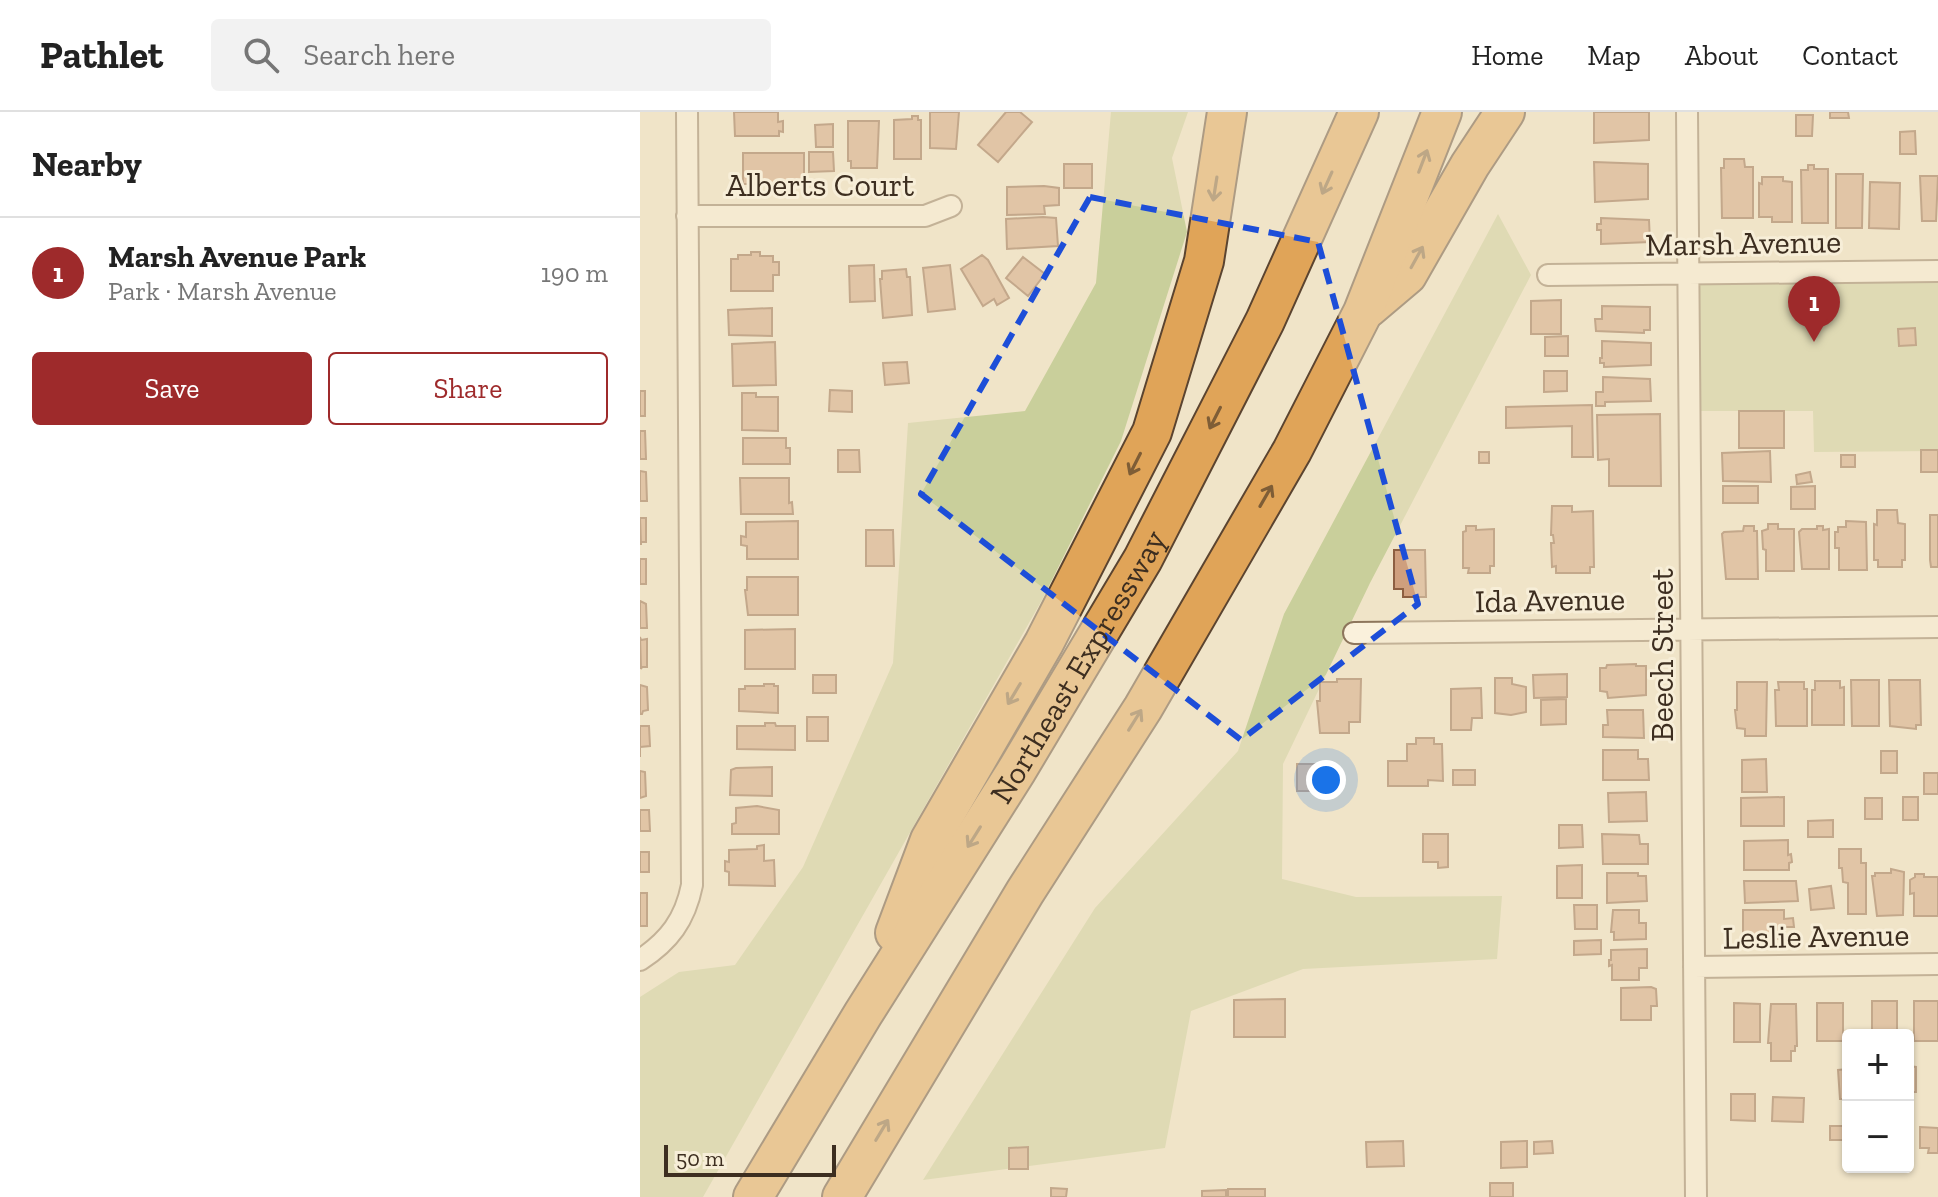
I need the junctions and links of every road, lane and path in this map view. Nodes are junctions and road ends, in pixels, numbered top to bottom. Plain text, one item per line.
1 (687, 112) edge
2 (1227, 112) edge
3 (1359, 112) edge
4 (1442, 112) edge
5 (1505, 112) edge
6 (1687, 112) edge
7 (951, 206) dead end
8 (687, 216) junction
9 (1938, 271) edge
10 (1689, 273) junction
11 (1548, 275) dead end
12 (1363, 312) junction
13 (1938, 627) edge
14 (1691, 629) junction
15 (1354, 633) dead end
16 (640, 960) edge
17 (1938, 964) edge
18 (1694, 967) junction
19 (863, 1014) junction
20 (753, 1197) edge
21 (842, 1197) edge
22 (1696, 1197) edge

1 - 8 street
2 -> 19 highway
3 -> 19 highway, Northeast Expressway
12 -> 4 highway
12 -> 5 highway
6 - 10 street, Beech Street
7 - 8 street, Alberts Court
8 - 16 street
9 - 10 street, Marsh Avenue
10 - 11 street, Marsh Avenue
10 - 14 street, Beech Street
21 -> 12 highway
13 - 14 street, Ida Avenue
14 - 15 street, Ida Avenue
14 - 18 street, Beech Street
17 - 18 street, Leslie Avenue
18 - 22 street, Beech Street
19 - 20 highway, Northeast Expressway

